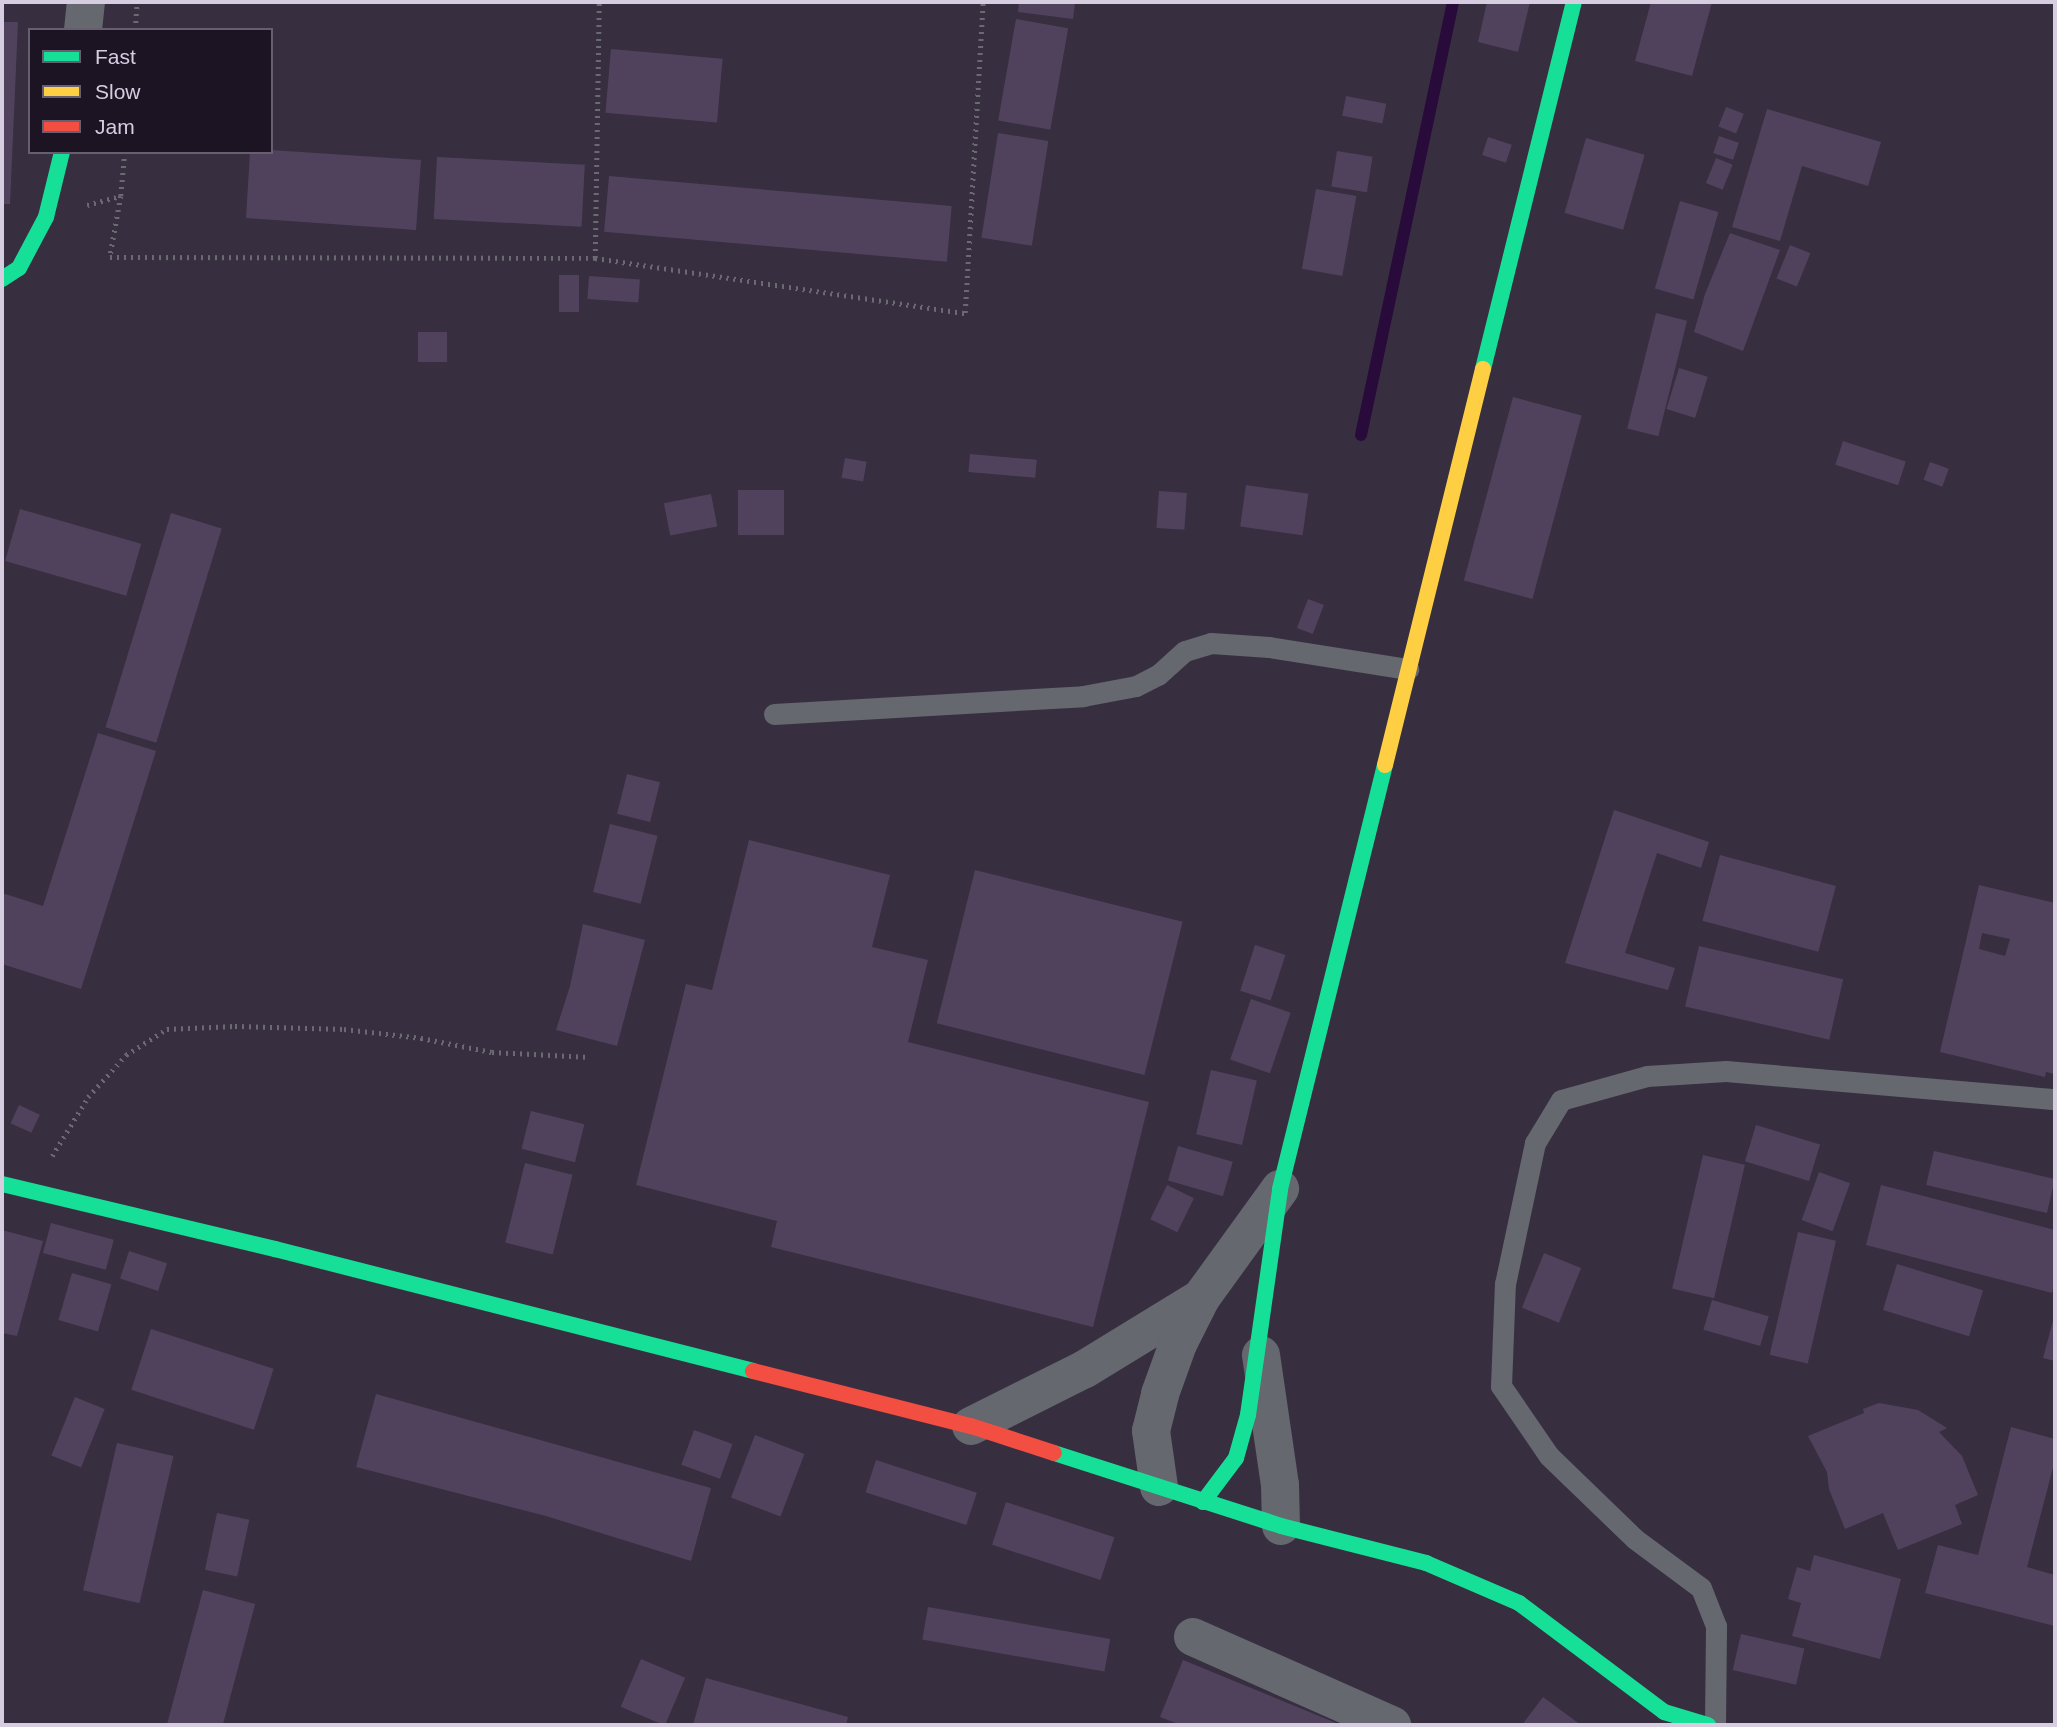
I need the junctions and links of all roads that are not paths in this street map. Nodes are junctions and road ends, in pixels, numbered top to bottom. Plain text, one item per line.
1 (86, 2) edge
2 (1574, 2) edge
3 (83, 28) edge
4 (62, 154) edge
5 (2, 279) edge
6 (1408, 669) junction
7 (774, 714) dead end
8 (2055, 1099) edge
9 (2, 1184) edge
10 (1280, 1189) junction
11 (1201, 1298) junction
12 (1259, 1343) junction
13 (971, 1426) junction
14 (1159, 1487) junction
15 (1203, 1502) junction
16 (1281, 1527) junction
17 (1193, 1637) dead end
18 (1666, 1719) edge
19 (1392, 1725) edge
20 (1709, 1725) edge
21 (1714, 1725) edge

1 - 3 street
2 - 6 street
4 - 5 street
6 - 7 lane
6 - 10 street
8 - 21 lane
9 - 13 street
10 - 11 street
10 - 12 street
11 - 13 street
11 - 14 street
12 - 15 street
12 - 16 street
13 - 14 street
14 - 15 street
15 - 16 street
16 - 18 street
17 - 19 street
18 - 20 street

